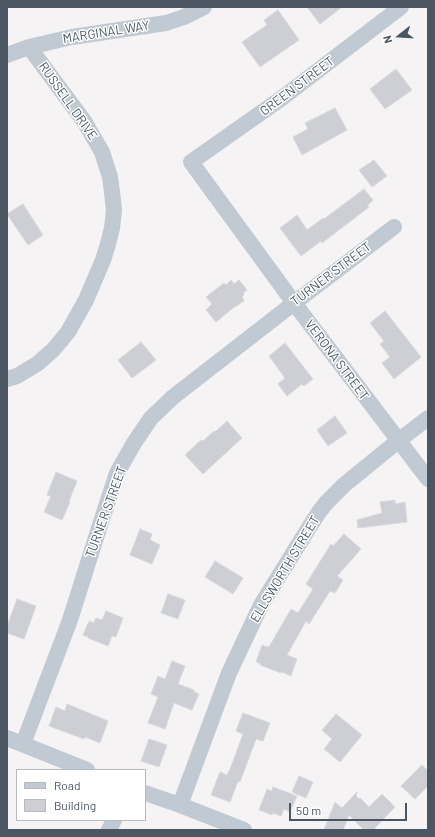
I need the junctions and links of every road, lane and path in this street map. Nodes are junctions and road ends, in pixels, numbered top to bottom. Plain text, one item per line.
1 (204, 7) edge
2 (401, 7) edge
3 (29, 47) junction
4 (7, 54) edge
5 (191, 162) joint
6 (394, 227) dead end
7 (294, 303) junction
8 (7, 379) edge
9 (428, 418) edge
10 (398, 441) junction
11 (428, 480) edge
12 (7, 738) edge
13 (23, 744) junction
14 (85, 769) edge
15 (146, 793) edge
16 (180, 805) junction
17 (114, 821) edge
18 (109, 830) edge
19 (244, 830) edge

1 - 3 street, MARGINAL WAY
2 - 5 street, GREEN STREET
3 - 4 street, MARGINAL WAY
3 - 8 street, RUSSELL DRIVE
5 - 7 street, VERONA STREET
6 - 7 street, TURNER STREET
7 - 10 street, VERONA STREET
7 - 13 street, TURNER STREET
9 - 10 street, ELLSWORTH STREET
10 - 11 street, VERONA STREET
10 - 16 street, ELLSWORTH STREET
12 - 13 street
13 - 14 street
15 - 16 street
16 - 19 street
17 - 18 street

